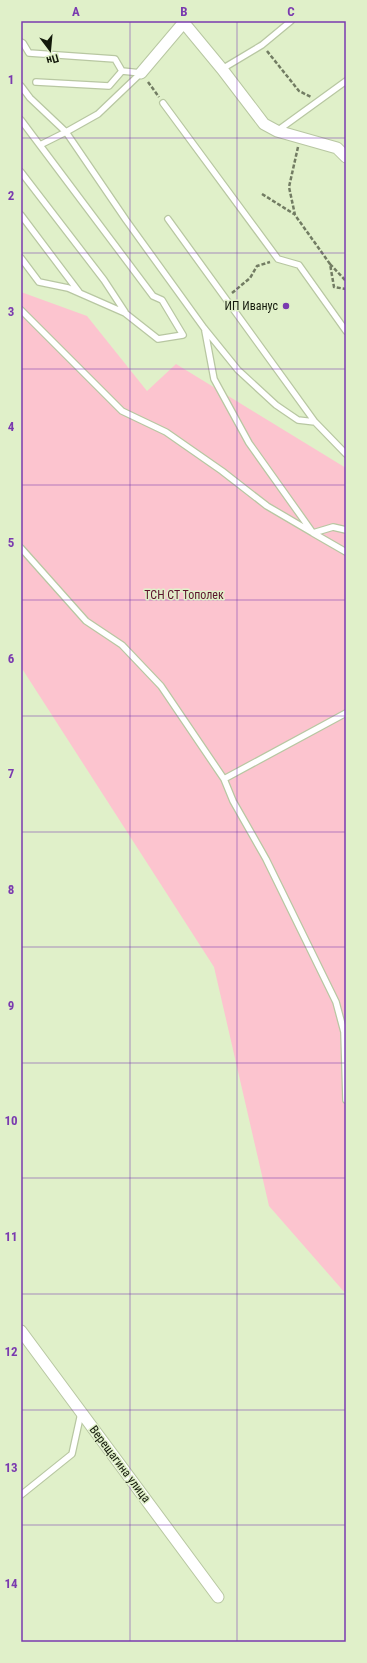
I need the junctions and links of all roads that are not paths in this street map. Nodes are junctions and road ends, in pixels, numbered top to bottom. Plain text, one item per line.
1 (291, 21) edge
2 (185, 22) edge
3 (21, 42) edge
4 (222, 69) junction
5 (122, 72) junction
6 (140, 73) junction
7 (346, 81) edge
8 (36, 82) dead end
9 (21, 86) edge
10 (163, 102) road end
11 (21, 120) edge
12 (277, 131) junction
13 (66, 132) junction
14 (40, 145) junction
15 (346, 156) edge
16 (21, 172) edge
17 (21, 215) edge
18 (168, 219) dead end
19 (21, 258) edge
20 (80, 293) junction
21 (21, 310) edge
22 (125, 313) junction
23 (204, 328) junction
24 (346, 331) edge
25 (315, 422) junction
26 (346, 454) edge
27 (346, 530) edge
28 (314, 533) junction
29 (21, 548) edge
30 (346, 552) edge
31 (346, 713) edge
32 (224, 779) junction
33 (346, 1100) edge
34 (21, 1331) edge
35 (81, 1412) junction
36 (21, 1496) edge
37 (218, 1597) dead end

1 - 4 lane
2 - 4 street
2 - 6 street
3 - 5 lane
4 - 12 street
5 - 6 lane
5 - 8 lane
6 - 13 lane
7 - 12 lane
9 - 13 lane
10 - 24 lane
11 - 14 lane
12 - 15 street
13 - 14 lane
13 - 23 lane
14 - 22 lane
16 - 22 lane
17 - 20 lane
18 - 25 lane
19 - 20 lane
20 - 22 lane
21 - 28 lane
23 - 25 lane
23 - 28 lane
25 - 26 lane
27 - 28 lane
28 - 30 lane
29 - 32 lane
31 - 32 lane
32 - 33 lane
34 - 35 street, Верещагина улица
35 - 36 lane
35 - 37 street, Верещагина улица

